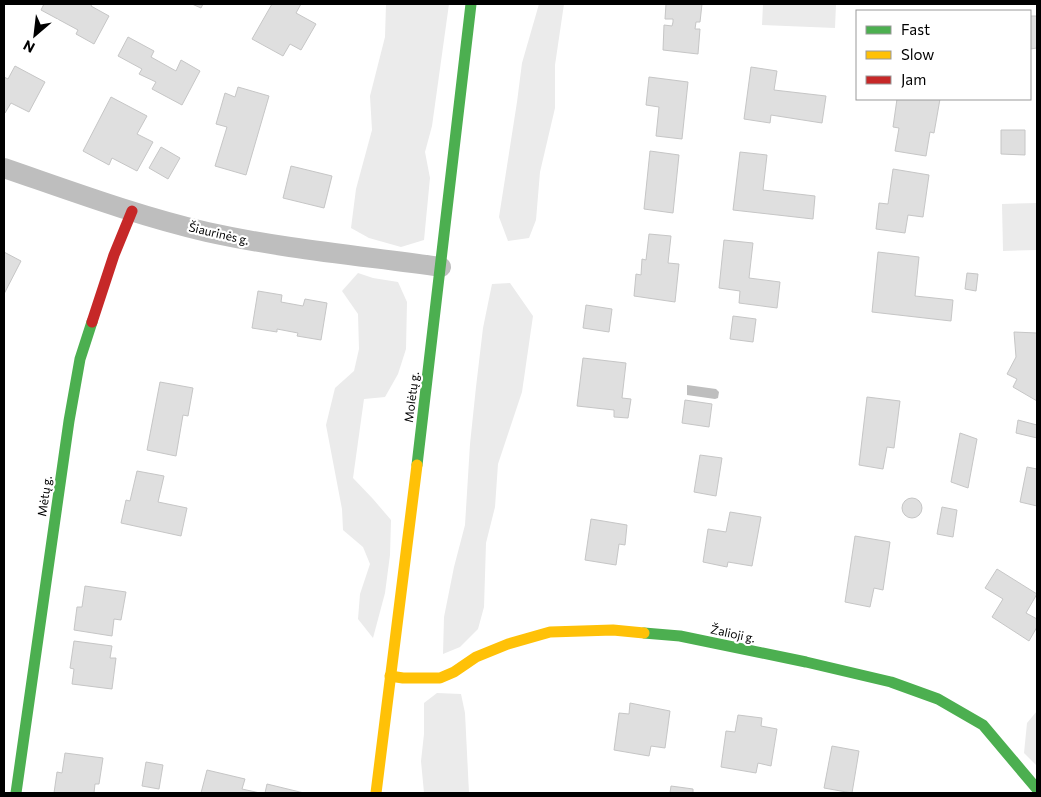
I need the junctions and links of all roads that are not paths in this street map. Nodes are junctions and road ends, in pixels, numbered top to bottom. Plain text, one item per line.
1 (471, 4) edge
2 (4, 168) edge
3 (132, 211) junction
4 (441, 267) junction
5 (390, 676) junction
6 (1037, 790) edge
7 (16, 793) edge
8 (376, 793) edge

1 - 4 street, Molėtų g.
2 - 3 street, Šiaurinės g.
3 - 4 street, Šiaurinės g.
3 - 7 street, Mėtų g.
4 - 5 street, Molėtų g.
5 - 6 street, Žalioji g.
5 - 8 street, Molėtų g.

